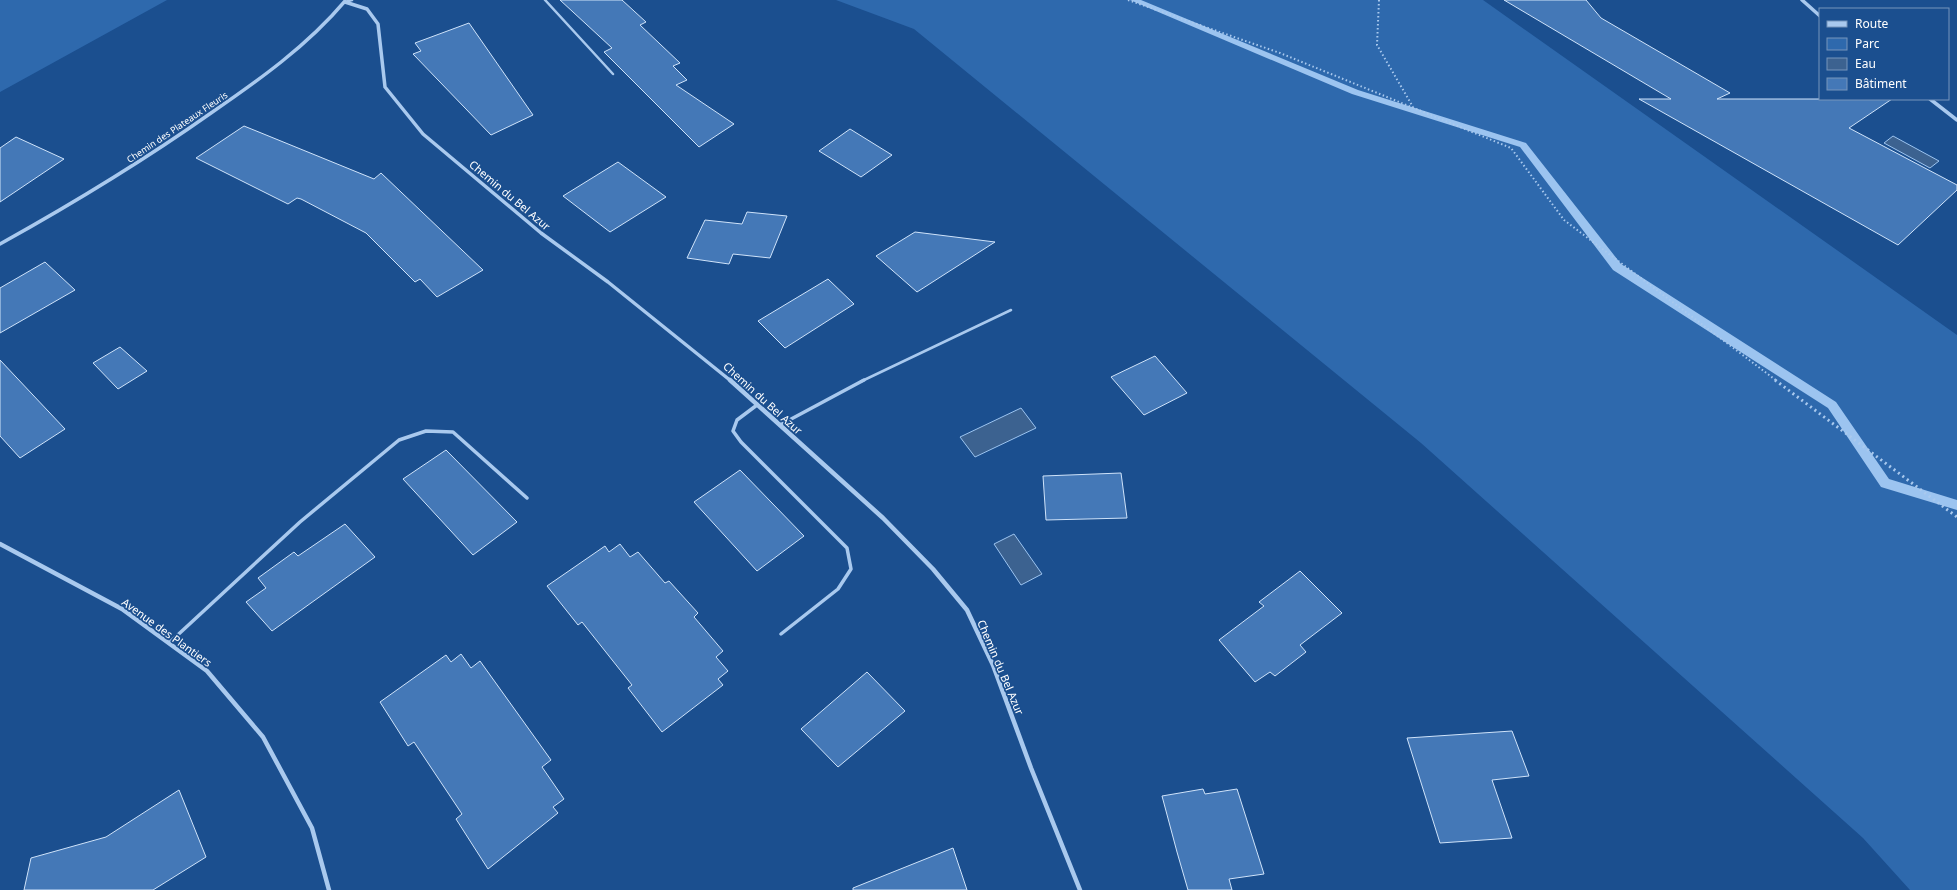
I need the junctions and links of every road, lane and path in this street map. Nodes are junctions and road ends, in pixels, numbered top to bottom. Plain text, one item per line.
1 (352, 0) edge
2 (545, 0) edge
3 (1128, 0) edge
4 (1379, 0) edge
5 (1802, 0) edge
6 (345, 1) edge
7 (1819, 15) edge
8 (613, 74) dead end
9 (1931, 100) edge
10 (1413, 108) junction
11 (1957, 120) edge
12 (0, 244) edge
13 (1011, 310) dead end
14 (757, 404) junction
15 (780, 425) junction
16 (527, 498) dead end
17 (1957, 517) edge
18 (0, 544) edge
19 (781, 634) dead end
20 (168, 643) junction
21 (329, 890) edge
22 (1080, 890) edge

1 - 6 lane
2 - 8 lane
3 - 10 path
4 - 10 path
5 - 7 street
6 - 12 street, Chemin des Plateaux Fleuris
6 - 14 street, Chemin du Bel Azur
9 - 11 street
10 - 17 path
13 - 15 lane
14 - 15 street, Chemin du Bel Azur
14 - 19 lane
15 - 22 street, Chemin du Bel Azur
16 - 20 lane
18 - 20 street, Avenue des Plantiers
20 - 21 street, Avenue des Plantiers

